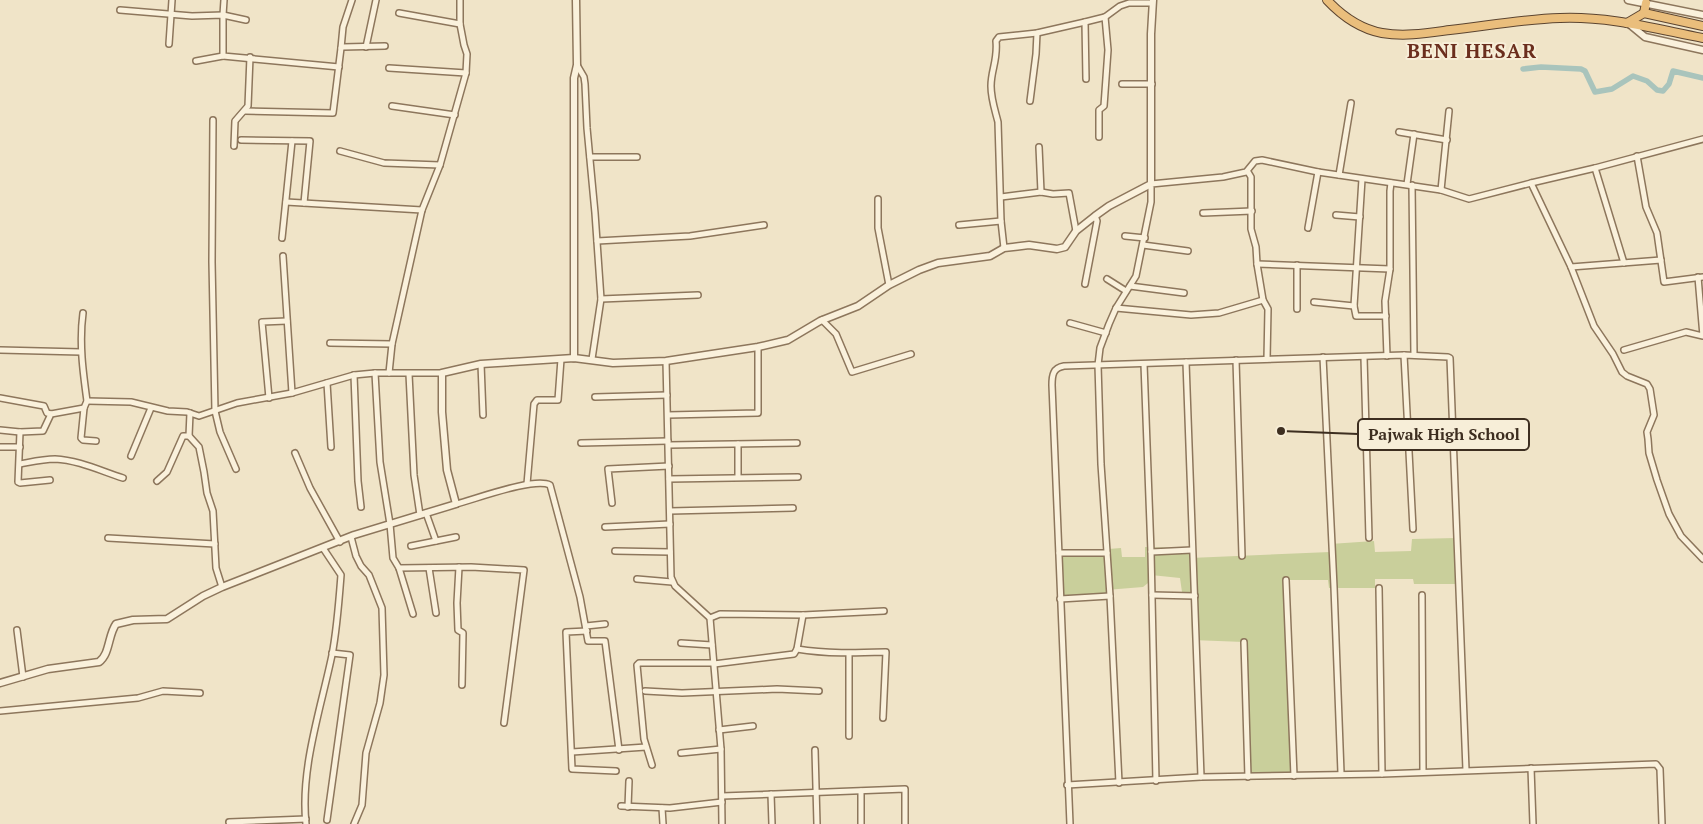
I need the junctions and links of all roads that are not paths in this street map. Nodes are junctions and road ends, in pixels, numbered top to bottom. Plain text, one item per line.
1 (172, 0) edge
2 (224, 0) edge
3 (352, 0) edge
4 (376, 0) edge
5 (460, 0) edge
6 (576, 0) edge
7 (1328, 0) edge
8 (1628, 0) edge
9 (1152, 1) edge
10 (1646, 3) junction
11 (120, 10) dead end
12 (399, 13) dead end
13 (1644, 13) junction
14 (171, 14) junction
15 (223, 15) junction
16 (1703, 16) edge
17 (1105, 17) junction
18 (246, 20) dead end
19 (1085, 22) junction
20 (1627, 23) junction
21 (460, 24) junction
22 (1703, 26) edge
23 (1037, 33) junction
24 (1703, 38) edge
25 (169, 44) dead end
26 (385, 46) dead end
27 (366, 47) junction
28 (341, 48) junction
29 (1703, 50) edge
30 (223, 56) junction
31 (250, 57) junction
32 (196, 61) dead end
33 (577, 65) junction
34 (339, 66) junction
35 (389, 68) dead end
36 (466, 72) junction
37 (1086, 79) dead end
38 (1122, 84) dead end
39 (1152, 84) junction
40 (1030, 100) dead end
41 (1352, 103) dead end
42 (392, 106) dead end
43 (244, 111) junction
44 (1449, 112) dead end
45 (455, 115) junction
46 (213, 120) dead end
47 (1399, 132) dead end
48 (1414, 134) junction
49 (1099, 138) dead end
50 (1703, 139) edge
51 (241, 140) dead end
52 (1447, 140) junction
53 (292, 141) junction
54 (234, 146) dead end
55 (1039, 147) dead end
56 (340, 151) dead end
57 (1637, 156) junction
58 (590, 157) junction
59 (637, 157) dead end
60 (440, 165) junction
61 (1594, 168) junction
62 (1248, 172) junction
63 (1318, 172) junction
64 (1340, 175) junction
65 (1362, 179) junction
66 (1391, 183) junction
67 (1531, 183) junction
68 (1151, 184) junction
69 (1410, 185) junction
70 (1441, 190) junction
71 (1040, 192) junction
72 (1001, 197) junction
73 (878, 199) dead end
74 (286, 202) junction
75 (304, 203) junction
76 (422, 210) junction
77 (1252, 211) junction
78 (1203, 213) dead end
79 (1336, 215) dead end
80 (1095, 216) junction
81 (1360, 217) junction
82 (1001, 221) junction
83 (764, 225) dead end
84 (959, 225) dead end
85 (1308, 228) dead end
86 (1076, 231) junction
87 (1126, 236) dead end
88 (282, 238) dead end
89 (1145, 238) junction
90 (597, 241) junction
91 (1143, 245) junction
92 (1004, 248) junction
93 (1188, 251) dead end
94 (283, 256) dead end
95 (1661, 260) junction
96 (1624, 263) junction
97 (1257, 264) junction
98 (1297, 266) junction
99 (1571, 267) junction
100 (1358, 268) junction
101 (1390, 269) junction
102 (1701, 277) edge
103 (1107, 279) dead end
104 (1085, 284) dead end
105 (889, 285) junction
106 (1128, 289) junction
107 (1184, 293) dead end
108 (698, 295) dead end
109 (600, 299) junction
110 (1263, 300) junction
111 (1314, 302) dead end
112 (1354, 306) junction
113 (1116, 308) junction
114 (1297, 309) dead end
115 (83, 313) dead end
116 (1386, 316) junction
117 (822, 320) junction
118 (287, 321) junction
119 (1070, 323) dead end
120 (1106, 333) junction
121 (330, 343) dead end
122 (392, 344) junction
123 (758, 347) junction
124 (0, 350) edge
125 (1624, 350) dead end
126 (81, 352) junction
127 (911, 354) dead end
128 (1404, 355) junction
129 (1414, 355) junction
130 (1387, 356) junction
131 (1323, 357) junction
132 (1364, 357) junction
133 (574, 358) junction
134 (561, 359) junction
135 (592, 359) junction
136 (1267, 359) junction
137 (1236, 360) junction
138 (666, 361) junction
139 (1186, 362) junction
140 (481, 364) junction
141 (1144, 364) junction
142 (1098, 365) junction
143 (375, 373) junction
144 (389, 373) junction
145 (442, 373) junction
146 (409, 374) junction
147 (354, 375) junction
148 (327, 383) junction
149 (292, 393) junction
150 (667, 394) junction
151 (594, 397) dead end
152 (0, 398) edge
153 (269, 398) junction
154 (87, 401) junction
155 (84, 408) junction
156 (151, 408) junction
157 (215, 411) junction
158 (190, 413) junction
159 (51, 414) junction
160 (483, 415) dead end
161 (668, 415) junction
162 (0, 430) edge
163 (20, 432) junction
164 (189, 436) junction
165 (96, 441) dead end
166 (580, 443) dead end
167 (669, 443) junction
168 (797, 443) dead end
169 (738, 444) junction
170 (0, 447) edge
171 (20, 447) junction
172 (331, 447) dead end
173 (295, 453) dead end
174 (131, 456) dead end
175 (20, 464) junction
176 (669, 466) junction
177 (236, 469) dead end
178 (738, 477) junction
179 (798, 477) dead end
180 (123, 478) dead end
181 (669, 479) junction
182 (50, 480) dead end
183 (157, 481) dead end
184 (527, 484) junction
185 (612, 503) dead end
186 (456, 504) junction
187 (361, 507) dead end
188 (794, 508) dead end
189 (670, 511) junction
190 (423, 514) junction
191 (390, 524) junction
192 (670, 524) junction
193 (605, 527) dead end
194 (1413, 529) dead end
195 (350, 537) junction
196 (456, 537) dead end
197 (108, 538) dead end
198 (1369, 538) dead end
199 (436, 541) junction
200 (340, 542) junction
201 (214, 544) junction
202 (411, 546) dead end
203 (323, 548) junction
204 (1192, 550) junction
205 (615, 551) dead end
206 (670, 552) junction
207 (1151, 552) junction
208 (1059, 553) junction
209 (1107, 553) junction
210 (1242, 556) dead end
211 (1703, 559) edge
212 (459, 567) junction
213 (399, 568) junction
214 (429, 568) junction
215 (637, 579) dead end
216 (1286, 580) dead end
217 (672, 582) junction
218 (222, 587) junction
219 (1379, 588) dead end
220 (1152, 595) junction
221 (1422, 595) dead end
222 (1110, 596) junction
223 (1195, 596) junction
224 (1060, 599) junction
225 (884, 610) dead end
226 (436, 613) dead end
227 (413, 614) dead end
228 (803, 615) junction
229 (710, 618) junction
230 (605, 624) dead end
231 (587, 628) junction
232 (17, 630) dead end
233 (1244, 642) dead end
234 (680, 643) dead end
235 (712, 645) junction
236 (797, 649) junction
237 (332, 653) junction
238 (849, 654) junction
239 (714, 663) junction
240 (23, 677) junction
241 (0, 683) edge
242 (462, 685) dead end
243 (645, 691) dead end
244 (819, 691) dead end
245 (716, 692) junction
246 (200, 693) dead end
247 (0, 711) edge
248 (883, 718) dead end
249 (504, 723) dead end
250 (753, 726) dead end
251 (720, 730) junction
252 (849, 736) dead end
253 (646, 747) junction
254 (721, 749) junction
255 (619, 750) junction
256 (815, 750) dead end
257 (572, 752) junction
258 (681, 754) dead end
259 (652, 765) dead end
260 (1531, 768) junction
261 (1466, 770) junction
262 (616, 771) dead end
263 (1423, 772) junction
264 (1341, 773) junction
265 (1382, 774) junction
266 (1294, 776) junction
267 (1201, 777) junction
268 (1248, 777) junction
269 (629, 781) dead end
270 (1156, 781) junction
271 (1119, 783) junction
272 (1067, 785) junction
273 (861, 791) junction
274 (816, 793) junction
275 (771, 794) junction
276 (722, 799) junction
277 (621, 806) dead end
278 (628, 807) junction
279 (662, 808) junction
280 (327, 820) dead end
281 (230, 822) dead end
282 (306, 822) edge
283 (354, 824) edge
284 (663, 824) edge
285 (722, 824) edge
286 (772, 824) edge
287 (816, 824) edge
288 (862, 824) edge
289 (905, 824) edge
290 (1070, 824) edge
291 (1533, 824) edge
292 (1662, 824) edge

1 - 14 street
2 - 15 street
3 - 28 street
4 - 27 street
5 - 21 street
6 - 33 street
7 - 20 highway
8 - 10 street
9 - 17 street
9 - 39 street
10 - 13 highway
10 - 16 street
11 - 14 street
12 - 21 street
13 - 20 highway
13 - 22 highway
14 - 15 street
14 - 25 street
15 - 18 street
15 - 30 street
17 - 19 street
17 - 49 street
19 - 23 street
19 - 37 street
20 - 24 highway
20 - 29 street
21 - 36 street
23 - 40 street
23 - 72 street
26 - 27 street
27 - 28 street
28 - 34 street
30 - 31 street
30 - 32 street
31 - 34 street
31 - 43 street
33 - 58 street
33 - 133 street
34 - 43 street
35 - 36 street
36 - 45 street
38 - 39 street
39 - 68 street
41 - 64 street
42 - 45 street
43 - 54 street
44 - 52 street
45 - 60 street
46 - 157 street
47 - 48 street
48 - 52 street
48 - 69 street
50 - 57 street
51 - 53 street
52 - 70 street
53 - 74 street
53 - 75 street
55 - 71 street
56 - 60 street
57 - 61 street
57 - 95 street
58 - 59 street
58 - 90 street
60 - 76 street
61 - 67 street
61 - 96 street
62 - 63 street
62 - 68 street
62 - 77 street
63 - 64 street
63 - 85 street
64 - 65 street
65 - 66 street
65 - 81 street
66 - 69 street
66 - 101 street
67 - 70 street
67 - 99 street
68 - 80 street
68 - 89 street
69 - 70 street
69 - 129 street
71 - 72 street
71 - 86 street
72 - 82 street
73 - 105 street
74 - 75 street
74 - 88 street
75 - 76 street
76 - 122 street
77 - 78 street
77 - 97 street
79 - 81 street
80 - 86 street
80 - 104 street
81 - 100 street
82 - 84 street
82 - 92 street
83 - 90 street
86 - 92 street
87 - 89 street
89 - 91 street
90 - 109 street
91 - 93 street
91 - 106 street
92 - 105 street
94 - 118 street
95 - 96 street
95 - 102 street
96 - 99 street
97 - 98 street
97 - 110 street
98 - 100 street
98 - 114 street
99 - 211 street
100 - 101 street
100 - 112 street
101 - 116 street
102 - 125 street
103 - 106 street
105 - 117 street
106 - 107 street
106 - 113 street
108 - 109 street
109 - 135 street
110 - 113 street
110 - 136 street
111 - 112 street
112 - 116 street
113 - 120 street
115 - 126 street
116 - 130 street
117 - 123 street
117 - 127 street
118 - 149 street
118 - 153 street
119 - 120 street
120 - 142 street
121 - 122 street
122 - 144 street
123 - 138 street
123 - 161 street
124 - 126 street
126 - 154 street
128 - 129 street
128 - 130 street
128 - 194 street
129 - 261 street
130 - 132 street
131 - 132 street
131 - 136 street
131 - 264 street
132 - 198 street
133 - 134 street
133 - 135 street
134 - 140 street
134 - 184 street
135 - 138 street
136 - 137 street
137 - 139 street
137 - 210 street
138 - 150 street
139 - 141 street
139 - 204 street
140 - 145 street
140 - 160 street
141 - 142 street
141 - 207 street
142 - 208 street
142 - 209 street
143 - 144 street
143 - 147 street
143 - 191 street
144 - 146 street
145 - 146 street
145 - 186 street
146 - 190 street
147 - 148 street
147 - 187 street
148 - 149 street
148 - 172 street
149 - 153 street
150 - 151 street
150 - 161 street
152 - 159 street
153 - 157 street
154 - 155 street
154 - 156 street
155 - 159 street
155 - 165 street
156 - 158 street
156 - 174 street
157 - 158 street
157 - 177 street
158 - 164 street
159 - 163 street
161 - 167 street
162 - 163 street
163 - 171 street
164 - 183 street
164 - 201 street
166 - 167 street
167 - 169 street
167 - 176 street
168 - 169 street
169 - 178 street
170 - 171 street
171 - 175 street
173 - 200 street
175 - 180 street
175 - 182 street
176 - 181 street
176 - 185 street
178 - 179 street
178 - 181 street
181 - 189 street
184 - 186 street
184 - 231 street
186 - 190 street
188 - 189 street
189 - 192 street
190 - 191 street
190 - 199 street
191 - 195 street
191 - 213 street
192 - 193 street
192 - 206 street
195 - 200 street
195 - 283 street
196 - 199 street
197 - 201 street
199 - 202 street
200 - 203 street
201 - 218 street
203 - 218 street
203 - 237 street
204 - 207 street
204 - 223 street
205 - 206 street
206 - 217 street
207 - 220 street
208 - 209 street
208 - 224 street
209 - 222 street
212 - 214 street
212 - 242 street
212 - 249 street
213 - 214 street
213 - 227 street
214 - 226 street
215 - 217 street
216 - 266 street
217 - 229 street
218 - 240 street
219 - 265 street
220 - 223 street
220 - 270 street
221 - 263 street
222 - 224 street
222 - 271 street
223 - 267 street
224 - 272 street
225 - 228 street
228 - 229 street
228 - 236 street
229 - 235 street
230 - 231 street
231 - 255 street
231 - 257 street
232 - 240 street
233 - 268 street
234 - 235 street
235 - 239 street
236 - 238 street
236 - 239 street
237 - 280 street
237 - 282 street
238 - 248 street
238 - 252 street
239 - 245 street
239 - 253 street
240 - 241 street
243 - 245 street
244 - 245 street
245 - 251 street
246 - 247 street
250 - 251 street
251 - 254 street
253 - 255 street
253 - 259 street
254 - 258 street
254 - 276 street
255 - 257 street
256 - 274 street
257 - 262 street
260 - 261 street
260 - 291 street
260 - 292 street
261 - 263 street
263 - 265 street
264 - 265 street
264 - 266 street
266 - 268 street
267 - 268 street
267 - 270 street
269 - 278 street
270 - 271 street
271 - 272 street
272 - 290 street
273 - 274 street
273 - 288 street
273 - 289 street
274 - 275 street
274 - 287 street
275 - 276 street
275 - 286 street
276 - 279 street
276 - 285 street
277 - 278 street
278 - 279 street
279 - 284 street
281 - 282 street

